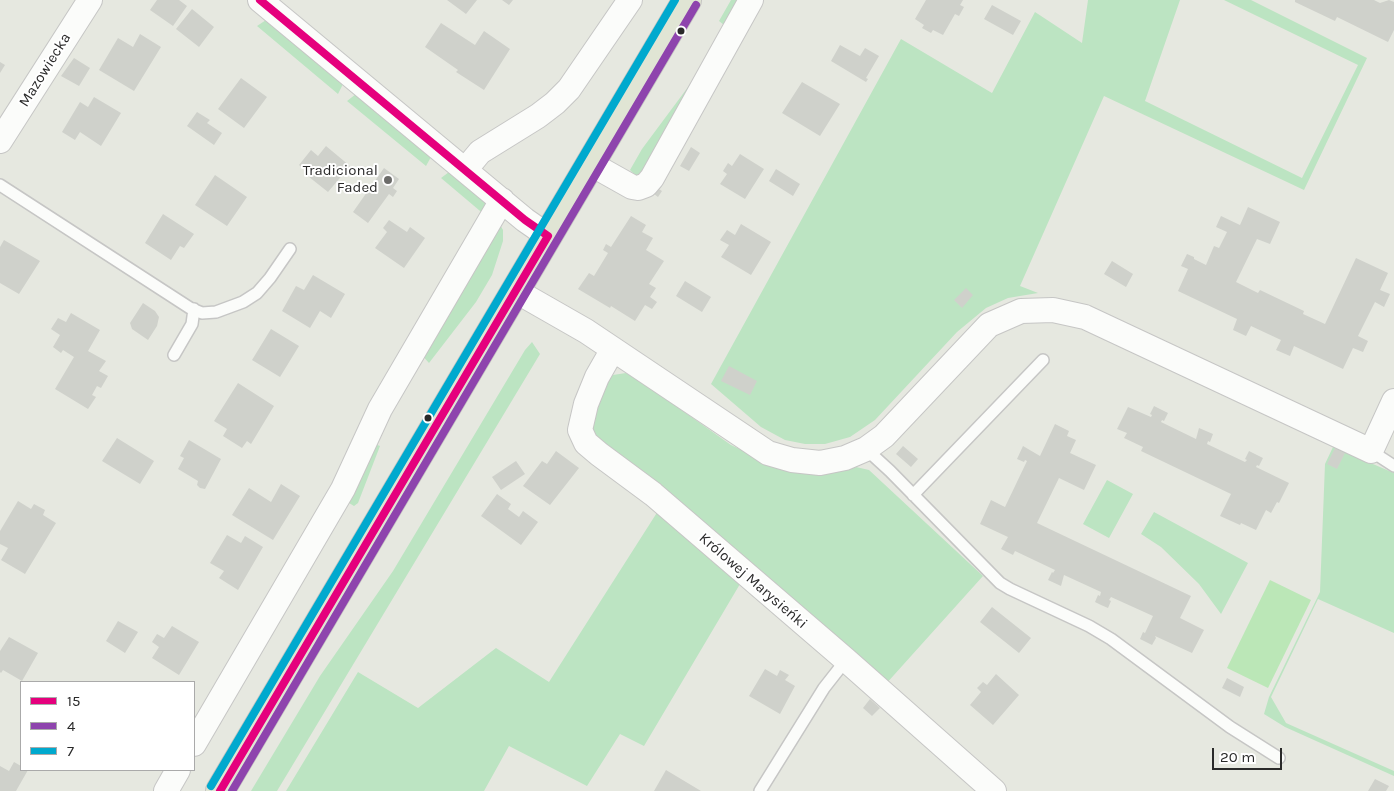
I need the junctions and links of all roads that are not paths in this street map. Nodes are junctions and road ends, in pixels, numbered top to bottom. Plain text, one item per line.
1 (90, 0) edge
2 (260, 0) edge
3 (630, 0) edge
4 (687, 0) edge
5 (751, 0) edge
6 (0, 141) edge
7 (591, 164) junction
8 (465, 170) junction
9 (0, 185) edge
10 (502, 200) junction
11 (548, 236) junction
12 (290, 250) dead end
13 (516, 291) junction
14 (194, 309) junction
15 (613, 349) junction
16 (174, 355) dead end
17 (1043, 360) dead end
18 (1394, 401) edge
19 (866, 449) junction
20 (1371, 451) junction
21 (1394, 466) edge
22 (913, 494) junction
23 (846, 660) junction
24 (195, 742) edge
25 (1279, 758) dead end
26 (177, 771) edge
27 (166, 791) edge
28 (220, 791) edge
29 (760, 791) edge
30 (994, 791) edge

1 - 6 street, Mazowiecka
2 - 8 street
3 - 8 street
4 - 7 main road
5 - 7 street
7 - 11 main road
8 - 10 street
9 - 14 lane
10 - 11 street
10 - 24 street
11 - 13 main road
12 - 14 lane
13 - 15 street
13 - 28 main road
14 - 16 lane
15 - 19 street
15 - 23 street, Królowej Marysieńki
17 - 22 lane
18 - 20 street
19 - 20 street
19 - 22 lane
20 - 21 lane
22 - 25 lane
23 - 29 lane
23 - 30 street, Królowej Marysieńki
26 - 27 street

